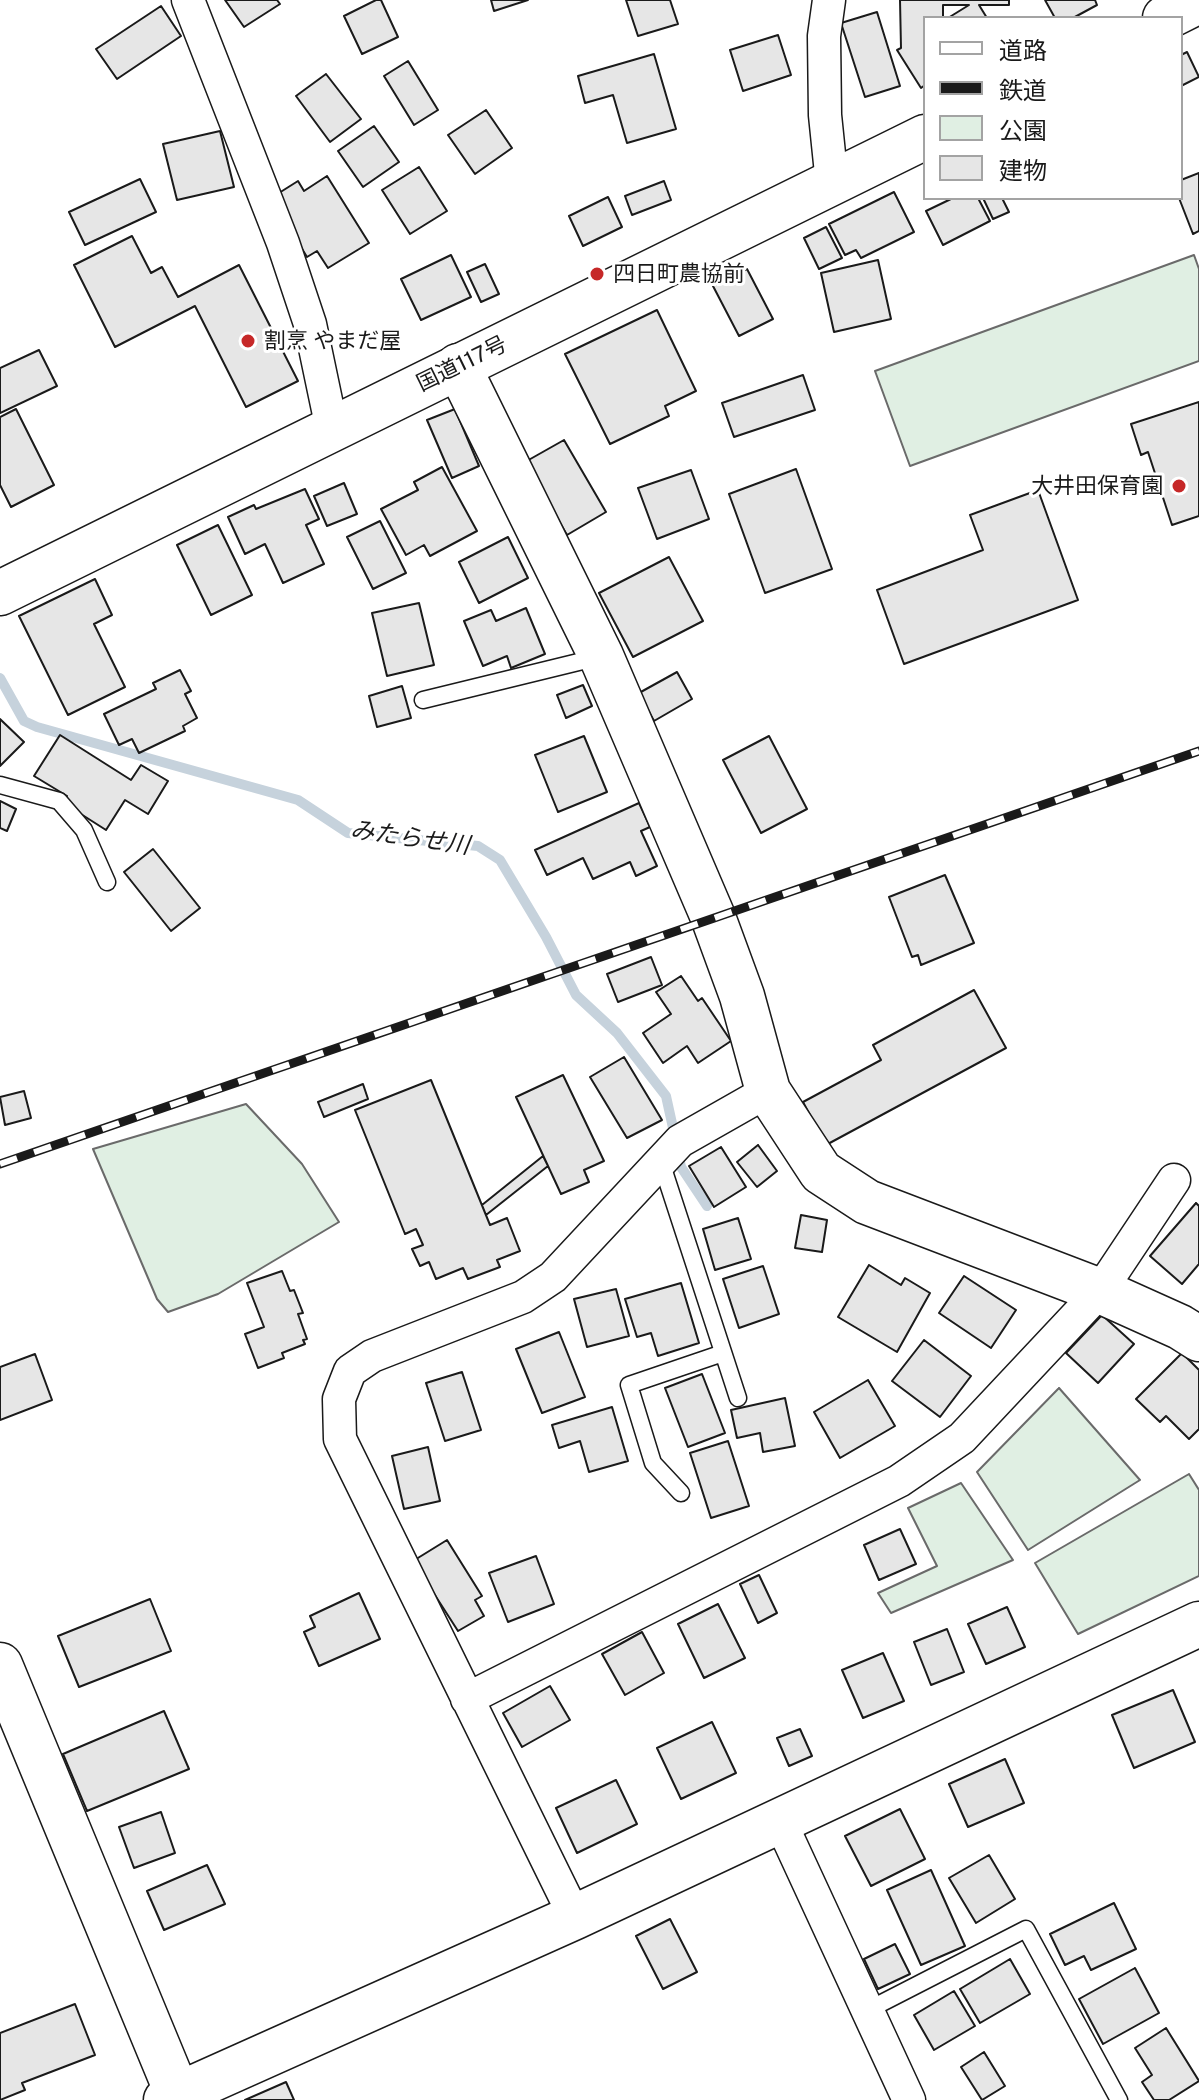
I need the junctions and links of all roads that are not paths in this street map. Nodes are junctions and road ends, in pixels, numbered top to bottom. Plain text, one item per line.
1 (188, 0) edge
2 (829, 0) edge
3 (1199, 1) edge
4 (1169, 16) edge
5 (923, 138) edge
6 (832, 183) junction
7 (458, 366) junction
8 (332, 429) junction
9 (0, 593) edge
10 (601, 656) junction
11 (423, 700) dead end
12 (0, 785) edge
13 (107, 882) dead end
14 (768, 1091) junction
15 (661, 1162) junction
16 (1174, 1180) dead end
17 (1100, 1291) junction
18 (1199, 1339) edge
19 (723, 1353) junction
20 (738, 1398) dead end
21 (681, 1493) dead end
22 (1199, 1624) edge
23 (0, 1665) edge
24 (467, 1699) junction
25 (780, 1821) junction
26 (575, 1917) junction
27 (868, 2010) junction
28 (175, 2098) edge
29 (909, 2100) edge
30 (1119, 2100) edge

1 - 8 street
2 - 6 street
3 - 4 main road
5 - 6 main road, 国道117号
6 - 7 main road, 国道117号
7 - 8 main road, 国道117号
7 - 10 main road
8 - 9 main road, 国道117号
10 - 11 lane
10 - 14 main road
12 - 13 lane
14 - 15 street
14 - 17 main road
15 - 19 lane
15 - 24 street
16 - 17 street
17 - 18 main road
17 - 24 street
19 - 20 lane
19 - 21 lane
22 - 25 main road
23 - 28 main road
24 - 26 street
25 - 26 main road
25 - 27 street
26 - 28 main road
27 - 29 street
27 - 30 lane

